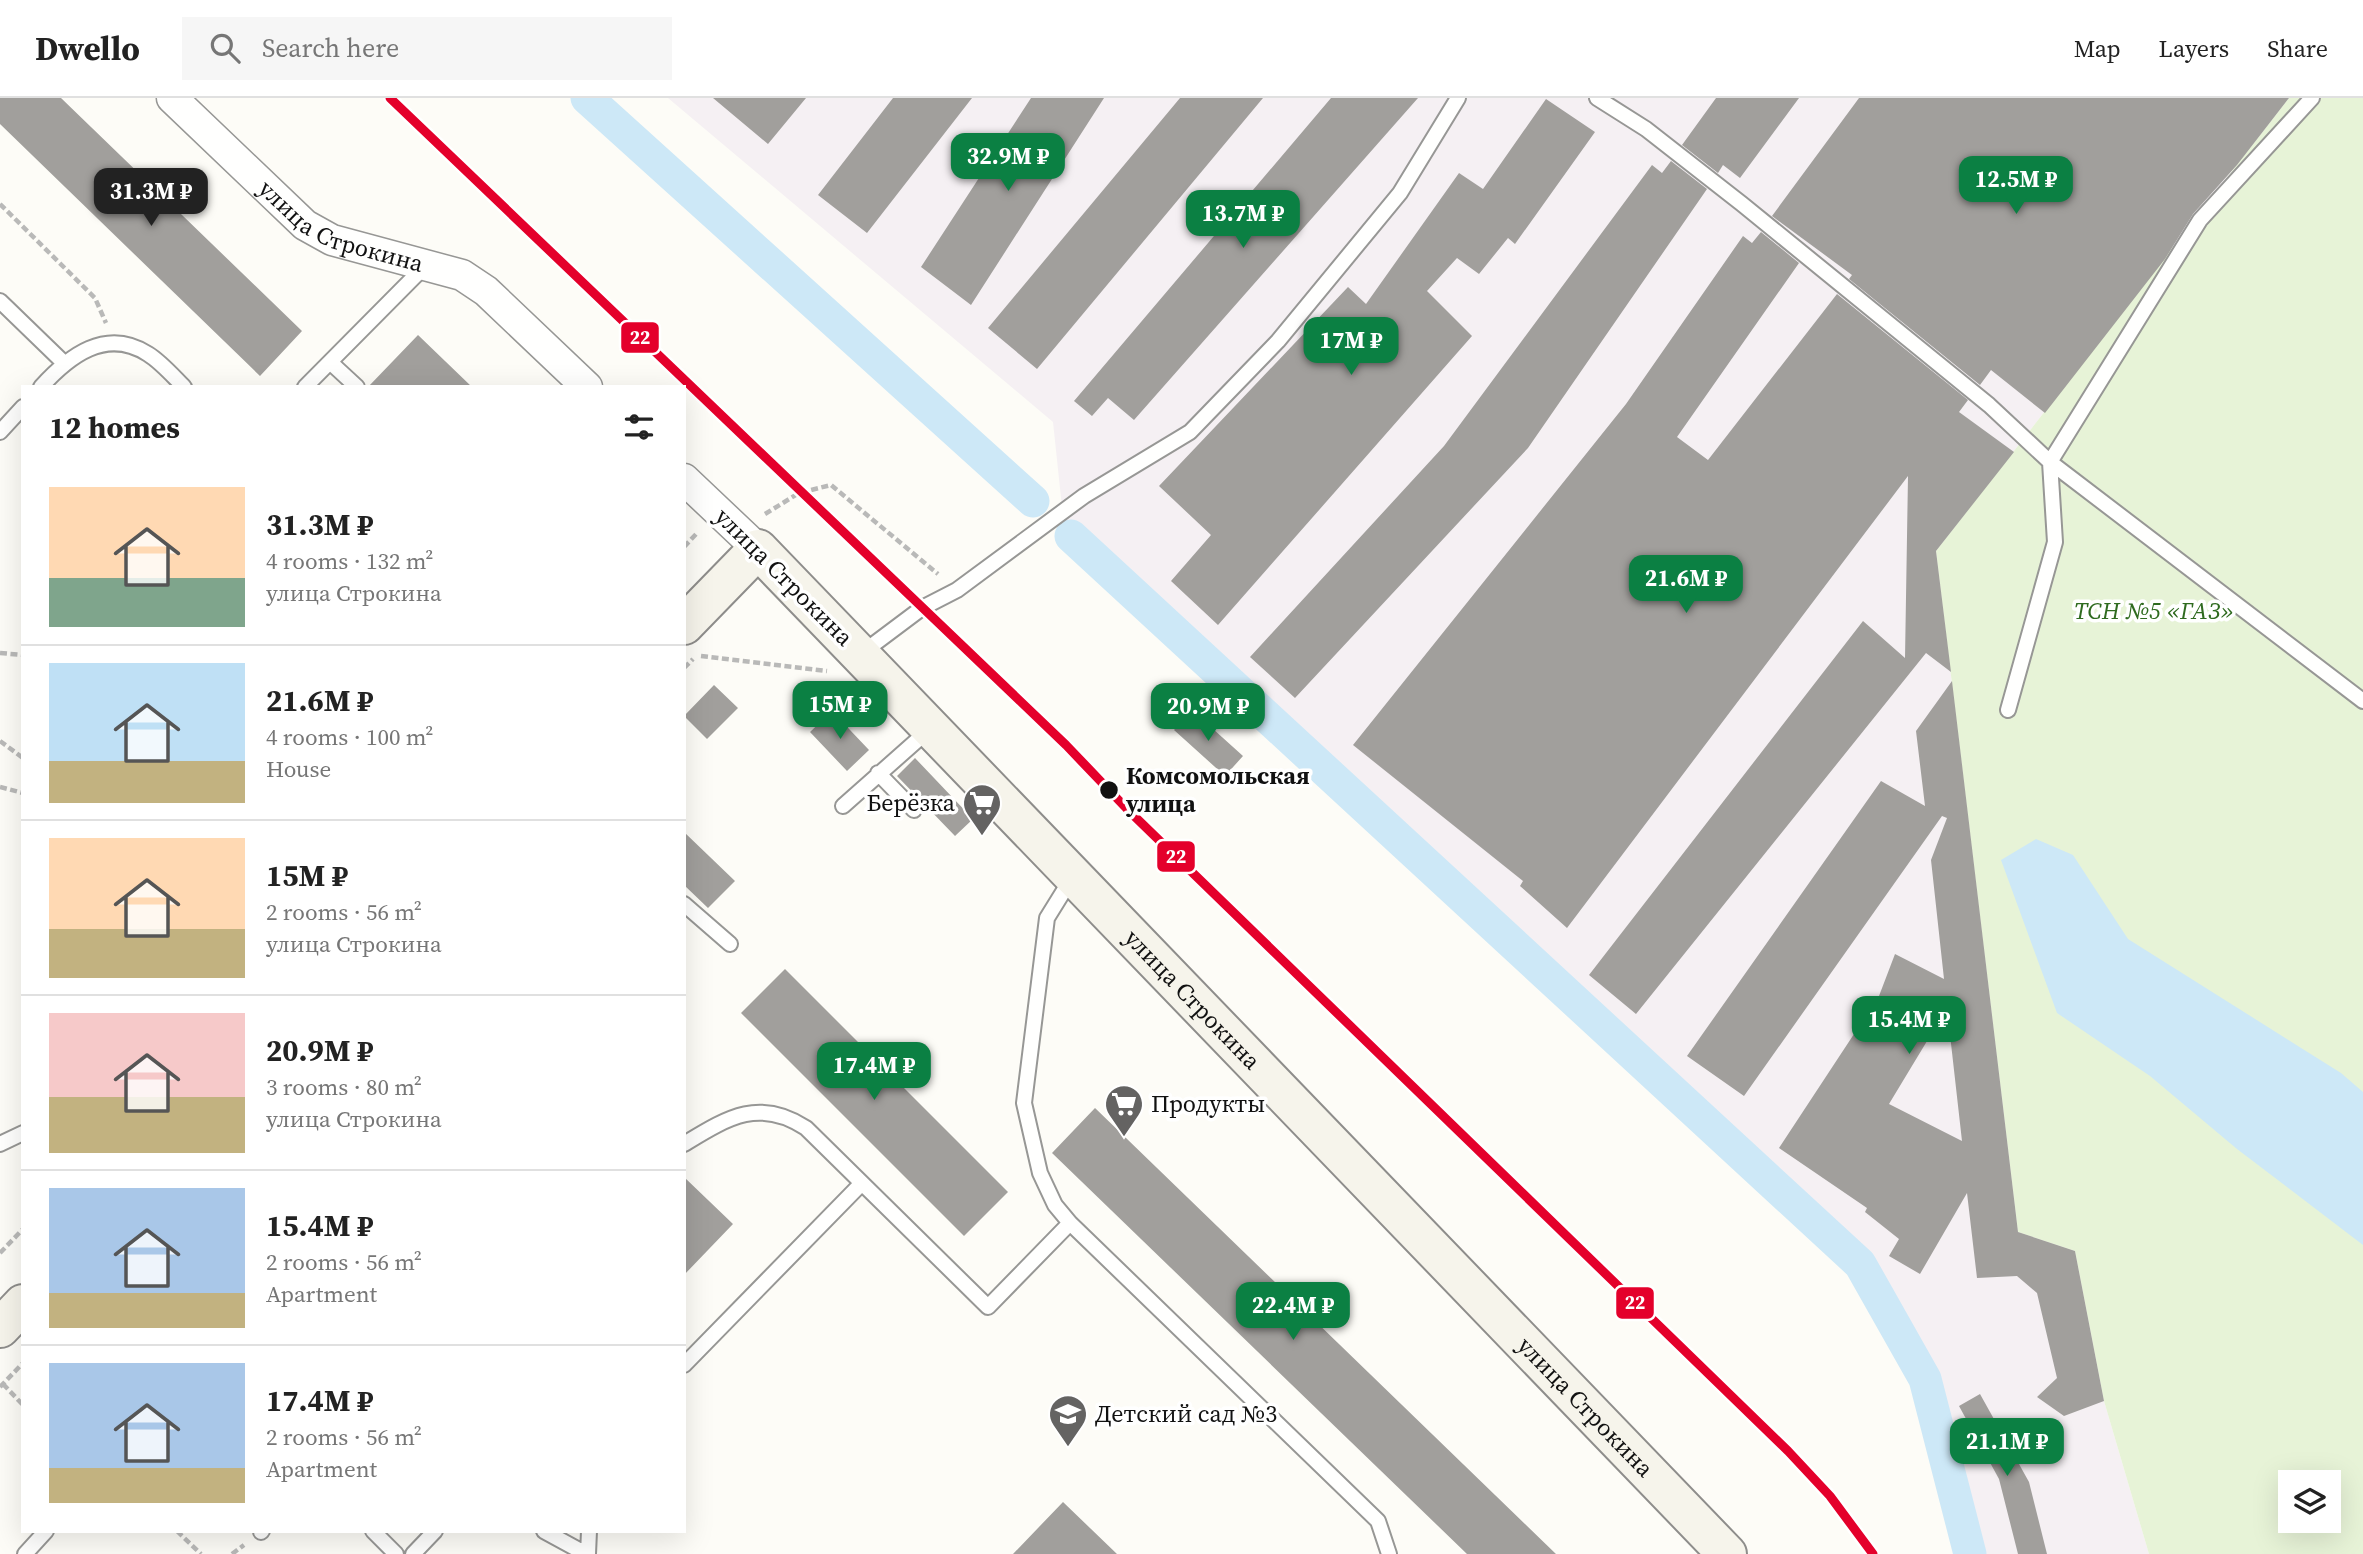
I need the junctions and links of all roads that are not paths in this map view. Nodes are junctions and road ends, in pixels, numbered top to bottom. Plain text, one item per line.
1 (172, 98) edge
2 (1458, 98) edge
3 (1597, 98) edge
4 (2312, 98) edge
5 (428, 263) junction
6 (0, 301) edge
7 (63, 362) junction
8 (330, 362) junction
9 (43, 385) edge
10 (182, 385) edge
11 (307, 385) edge
12 (355, 385) edge
13 (585, 385) edge
14 (21, 409) edge
15 (0, 432) edge
16 (2050, 462) junction
17 (686, 481) edge
18 (758, 549) junction
19 (686, 623) edge
20 (862, 653) junction
21 (2363, 701) edge
22 (2008, 710) dead end
23 (932, 727) junction
24 (878, 773) junction
25 (843, 806) dead end
26 (914, 810) dead end
27 (1073, 875) junction
28 (686, 906) edge
29 (730, 944) dead end
30 (21, 1134) edge
31 (686, 1143) edge
32 (0, 1144) edge
33 (862, 1183) junction
34 (1070, 1223) junction
35 (21, 1306) edge
36 (0, 1328) edge
37 (686, 1363) edge
38 (44, 1533) edge
39 (375, 1533) edge
40 (433, 1533) edge
41 (548, 1533) edge
42 (589, 1533) edge
43 (25, 1554) edge
44 (396, 1554) edge
45 (413, 1554) edge
46 (587, 1554) edge
47 (1389, 1554) edge
48 (1726, 1554) edge

1 - 5 street, улица Строкина
2 - 20 lane
3 - 16 lane
4 - 16 lane
5 - 8 lane
5 - 13 street, улица Строкина
6 - 7 lane
7 - 9 lane
7 - 10 lane
8 - 11 lane
8 - 12 lane
14 - 15 lane
16 - 21 lane
16 - 22 lane
17 - 18 street, улица Строкина
18 - 19 street
18 - 20 street, улица Строкина
20 - 23 street, улица Строкина
23 - 24 lane
23 - 27 street, улица Строкина
24 - 25 lane
24 - 26 lane
27 - 34 lane
27 - 48 street, улица Строкина
28 - 29 lane
30 - 32 lane
31 - 33 lane
33 - 34 lane
33 - 37 lane
34 - 47 lane
35 - 36 street
38 - 43 lane
39 - 44 lane
40 - 45 lane
41 - 46 lane
42 - 46 lane

